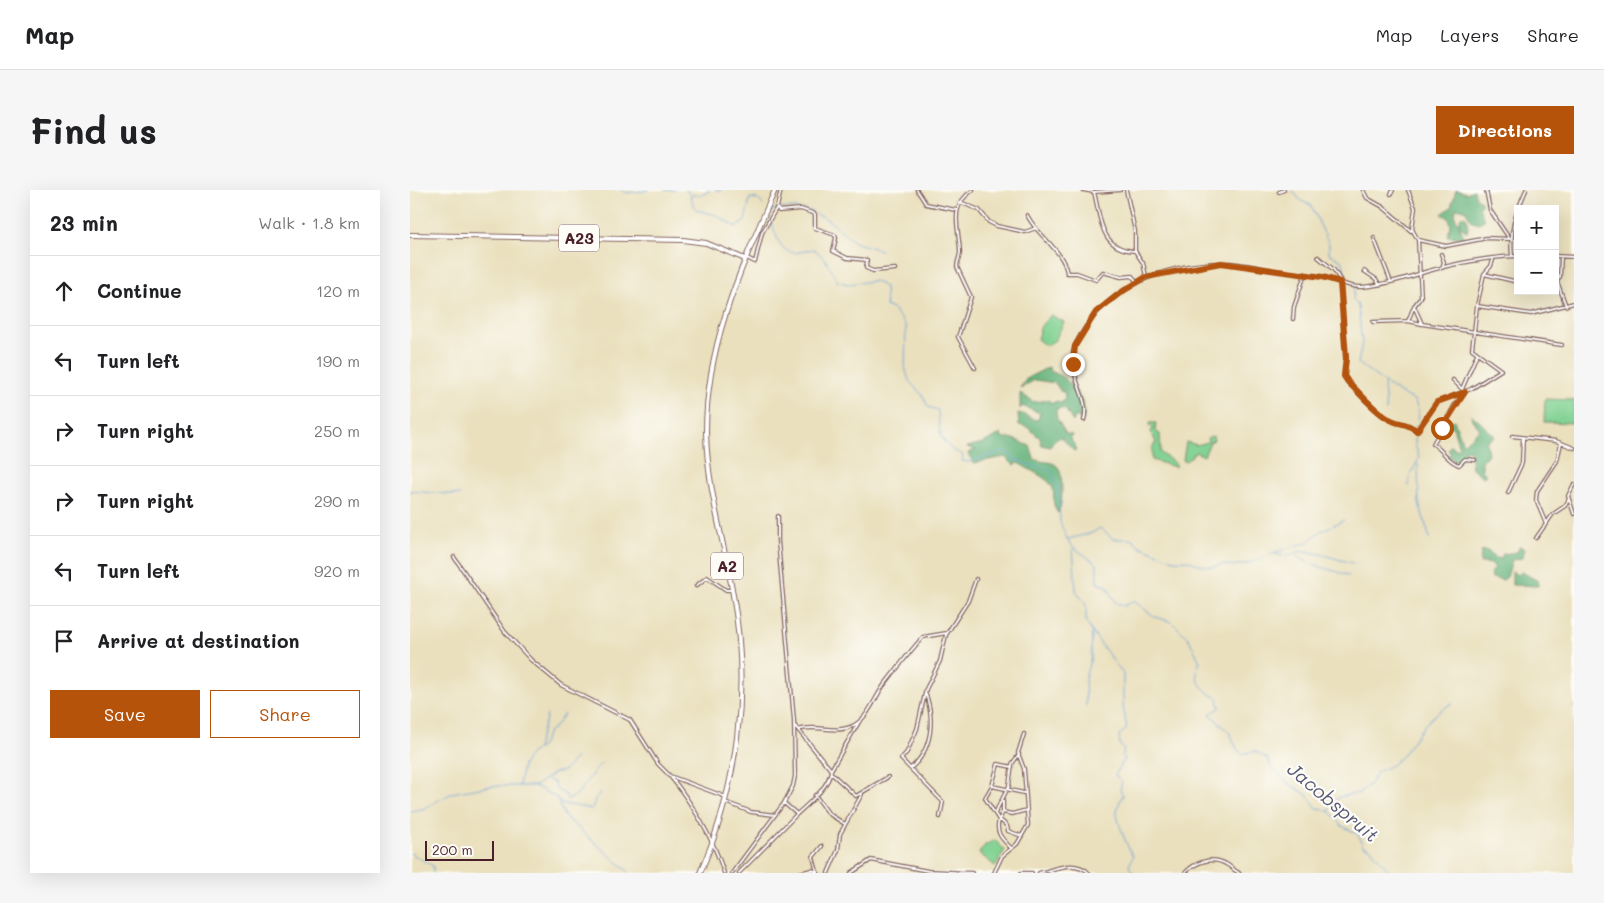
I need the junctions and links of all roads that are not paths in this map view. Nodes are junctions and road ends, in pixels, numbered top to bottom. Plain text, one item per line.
1 (775, 190) edge
2 (781, 190) edge
3 (917, 190) edge
4 (973, 190) edge
5 (1083, 190) edge
6 (1120, 190) edge
7 (1126, 190) edge
8 (1284, 190) edge
9 (1363, 190) edge
10 (1393, 190) edge
11 (1408, 190) edge
12 (1486, 190) edge
13 (1526, 190) edge
14 (1094, 192) junction
15 (1279, 192) dead end
16 (1391, 194) dead end
17 (960, 202) junction
18 (777, 207) junction
19 (956, 210) junction
20 (1027, 215) dead end
21 (1036, 228) junction
22 (1412, 231) junction
23 (410, 235) edge
24 (1374, 238) dead end
25 (1510, 239) junction
26 (1418, 240) junction
27 (1134, 251) junction
28 (1442, 254) dead end
29 (1318, 256) dead end
30 (1512, 256) joint
31 (1561, 257) joint
32 (1574, 257) edge
33 (745, 258) junction
34 (1492, 259) junction
35 (1442, 268) junction
36 (895, 269) dead end
37 (1364, 271) dead end
38 (1305, 274) junction
39 (1420, 274) junction
40 (1484, 274) junction
41 (1146, 277) junction
42 (1559, 278) edge
43 (1514, 281) edge
44 (1137, 282) junction
45 (1340, 282) junction
46 (1392, 282) junction
47 (1379, 284) junction
48 (1559, 288) edge
49 (1574, 303) edge
50 (1414, 306) junction
51 (1477, 306) junction
52 (1566, 306) junction
53 (1293, 319) dead end
54 (1408, 321) junction
55 (1373, 322) dead end
56 (1422, 324) junction
57 (1474, 333) junction
58 (1562, 345) dead end
59 (1477, 354) junction
60 (976, 368) dead end
61 (1453, 380) dead end
62 (1462, 389) junction
63 (1465, 392) junction
64 (1084, 420) dead end
65 (1512, 436) dead end
66 (1523, 438) junction
67 (1562, 443) junction
68 (1574, 448) edge
69 (1475, 460) dead end
70 (1574, 484) edge
71 (1508, 493) dead end
72 (1569, 499) junction
73 (1574, 514) edge
74 (778, 516) dead end
75 (1546, 524) junction
76 (1536, 538) dead end
77 (454, 557) dead end
78 (976, 579) dead end
79 (696, 586) dead end
80 (732, 590) junction
81 (948, 633) junction
82 (925, 691) junction
83 (860, 721) junction
84 (794, 726) junction
85 (844, 729) junction
86 (798, 730) junction
87 (854, 732) junction
88 (1024, 734) dead end
89 (1019, 754) junction
90 (1012, 767) junction
91 (911, 768) junction
92 (831, 771) junction
93 (670, 776) junction
94 (888, 777) dead end
95 (992, 786) junction
96 (1008, 788) junction
97 (1024, 793) junction
98 (862, 794) junction
99 (815, 795) junction
100 (725, 799) junction
101 (1002, 800) junction
102 (784, 803) junction
103 (1027, 810) junction
104 (1003, 812) junction
105 (995, 813) junction
106 (797, 814) junction
107 (775, 815) junction
108 (940, 817) dead end
109 (999, 819) junction
110 (846, 824) junction
111 (1022, 836) junction
112 (712, 843) junction
113 (822, 846) dead end
114 (1011, 848) junction
115 (928, 871) junction
116 (818, 872) edge
117 (700, 873) edge
118 (724, 873) edge
119 (732, 873) edge
120 (739, 873) edge
121 (799, 873) edge
122 (828, 873) edge
123 (851, 873) edge
124 (931, 873) edge
125 (946, 873) edge
126 (972, 873) edge
127 (994, 873) edge
128 (1021, 873) edge
129 (1032, 873) edge
130 (1039, 873) edge
131 (1089, 873) edge
132 (1185, 873) edge
133 (1239, 873) edge

1 - 33 main road, A2
2 - 18 street
3 - 19 street
4 - 17 street
5 - 14 street
6 - 14 street
7 - 27 street
8 - 15 street
9 - 22 street
10 - 16 street
11 - 22 street
12 - 25 street
13 - 25 street
14 - 27 street
17 - 19 street
17 - 21 street
18 - 33 street
18 - 36 street
19 - 60 street
20 - 21 street
21 - 44 street
22 - 26 street
23 - 33 main road, A23
24 - 46 street
25 - 26 street
25 - 30 street
26 - 39 street
27 - 41 street
28 - 35 street
29 - 45 street
30 - 34 street
31 - 32 street
31 - 42 street
33 - 80 main road, A2
34 - 35 street
34 - 40 street
35 - 39 street
37 - 47 street
38 - 41 street
38 - 45 street
38 - 53 street
39 - 46 street
39 - 50 street
40 - 43 street
40 - 51 street
41 - 44 street
44 - 64 street
45 - 47 street
45 - 63 street
46 - 47 street
48 - 52 street
49 - 52 street
50 - 54 street
50 - 56 street
51 - 52 street
51 - 57 street
54 - 55 street
54 - 56 street
56 - 57 street
57 - 58 street
57 - 59 street
59 - 62 street
59 - 63 street
61 - 62 street
62 - 63 street
63 - 69 street
65 - 66 street
66 - 67 street
66 - 71 street
67 - 68 street
67 - 75 street
70 - 72 street
72 - 73 street
72 - 75 street
74 - 84 street
75 - 76 street
77 - 93 street
78 - 81 street
79 - 80 street
80 - 100 main road, A2
81 - 82 street
81 - 83 street
82 - 91 street
82 - 91 street
83 - 85 street
83 - 87 street
84 - 86 street
84 - 102 street
85 - 86 street
85 - 87 street
86 - 92 street
87 - 92 street
88 - 89 street
89 - 90 street
89 - 97 street
90 - 95 street
90 - 96 street
91 - 108 street
92 - 98 street
92 - 99 street
93 - 100 street
93 - 112 street
94 - 98 street
95 - 96 street
95 - 105 street
96 - 97 street
96 - 101 street
97 - 103 street
98 - 110 street
99 - 106 street
99 - 110 street
100 - 107 street
100 - 112 main road, A2
101 - 104 street
101 - 105 street
102 - 106 street
102 - 107 street
103 - 104 street
103 - 111 street
104 - 109 street
105 - 109 street
106 - 120 street
107 - 119 street
109 - 111 street
109 - 114 street
110 - 122 street
111 - 114 street
112 - 117 main road, A2
112 - 118 street
113 - 116 street
114 - 127 street
115 - 123 street
115 - 124 street
115 - 125 street
116 - 121 street
125 - 126 street
128 - 129 street
130 - 131 street
132 - 133 street

